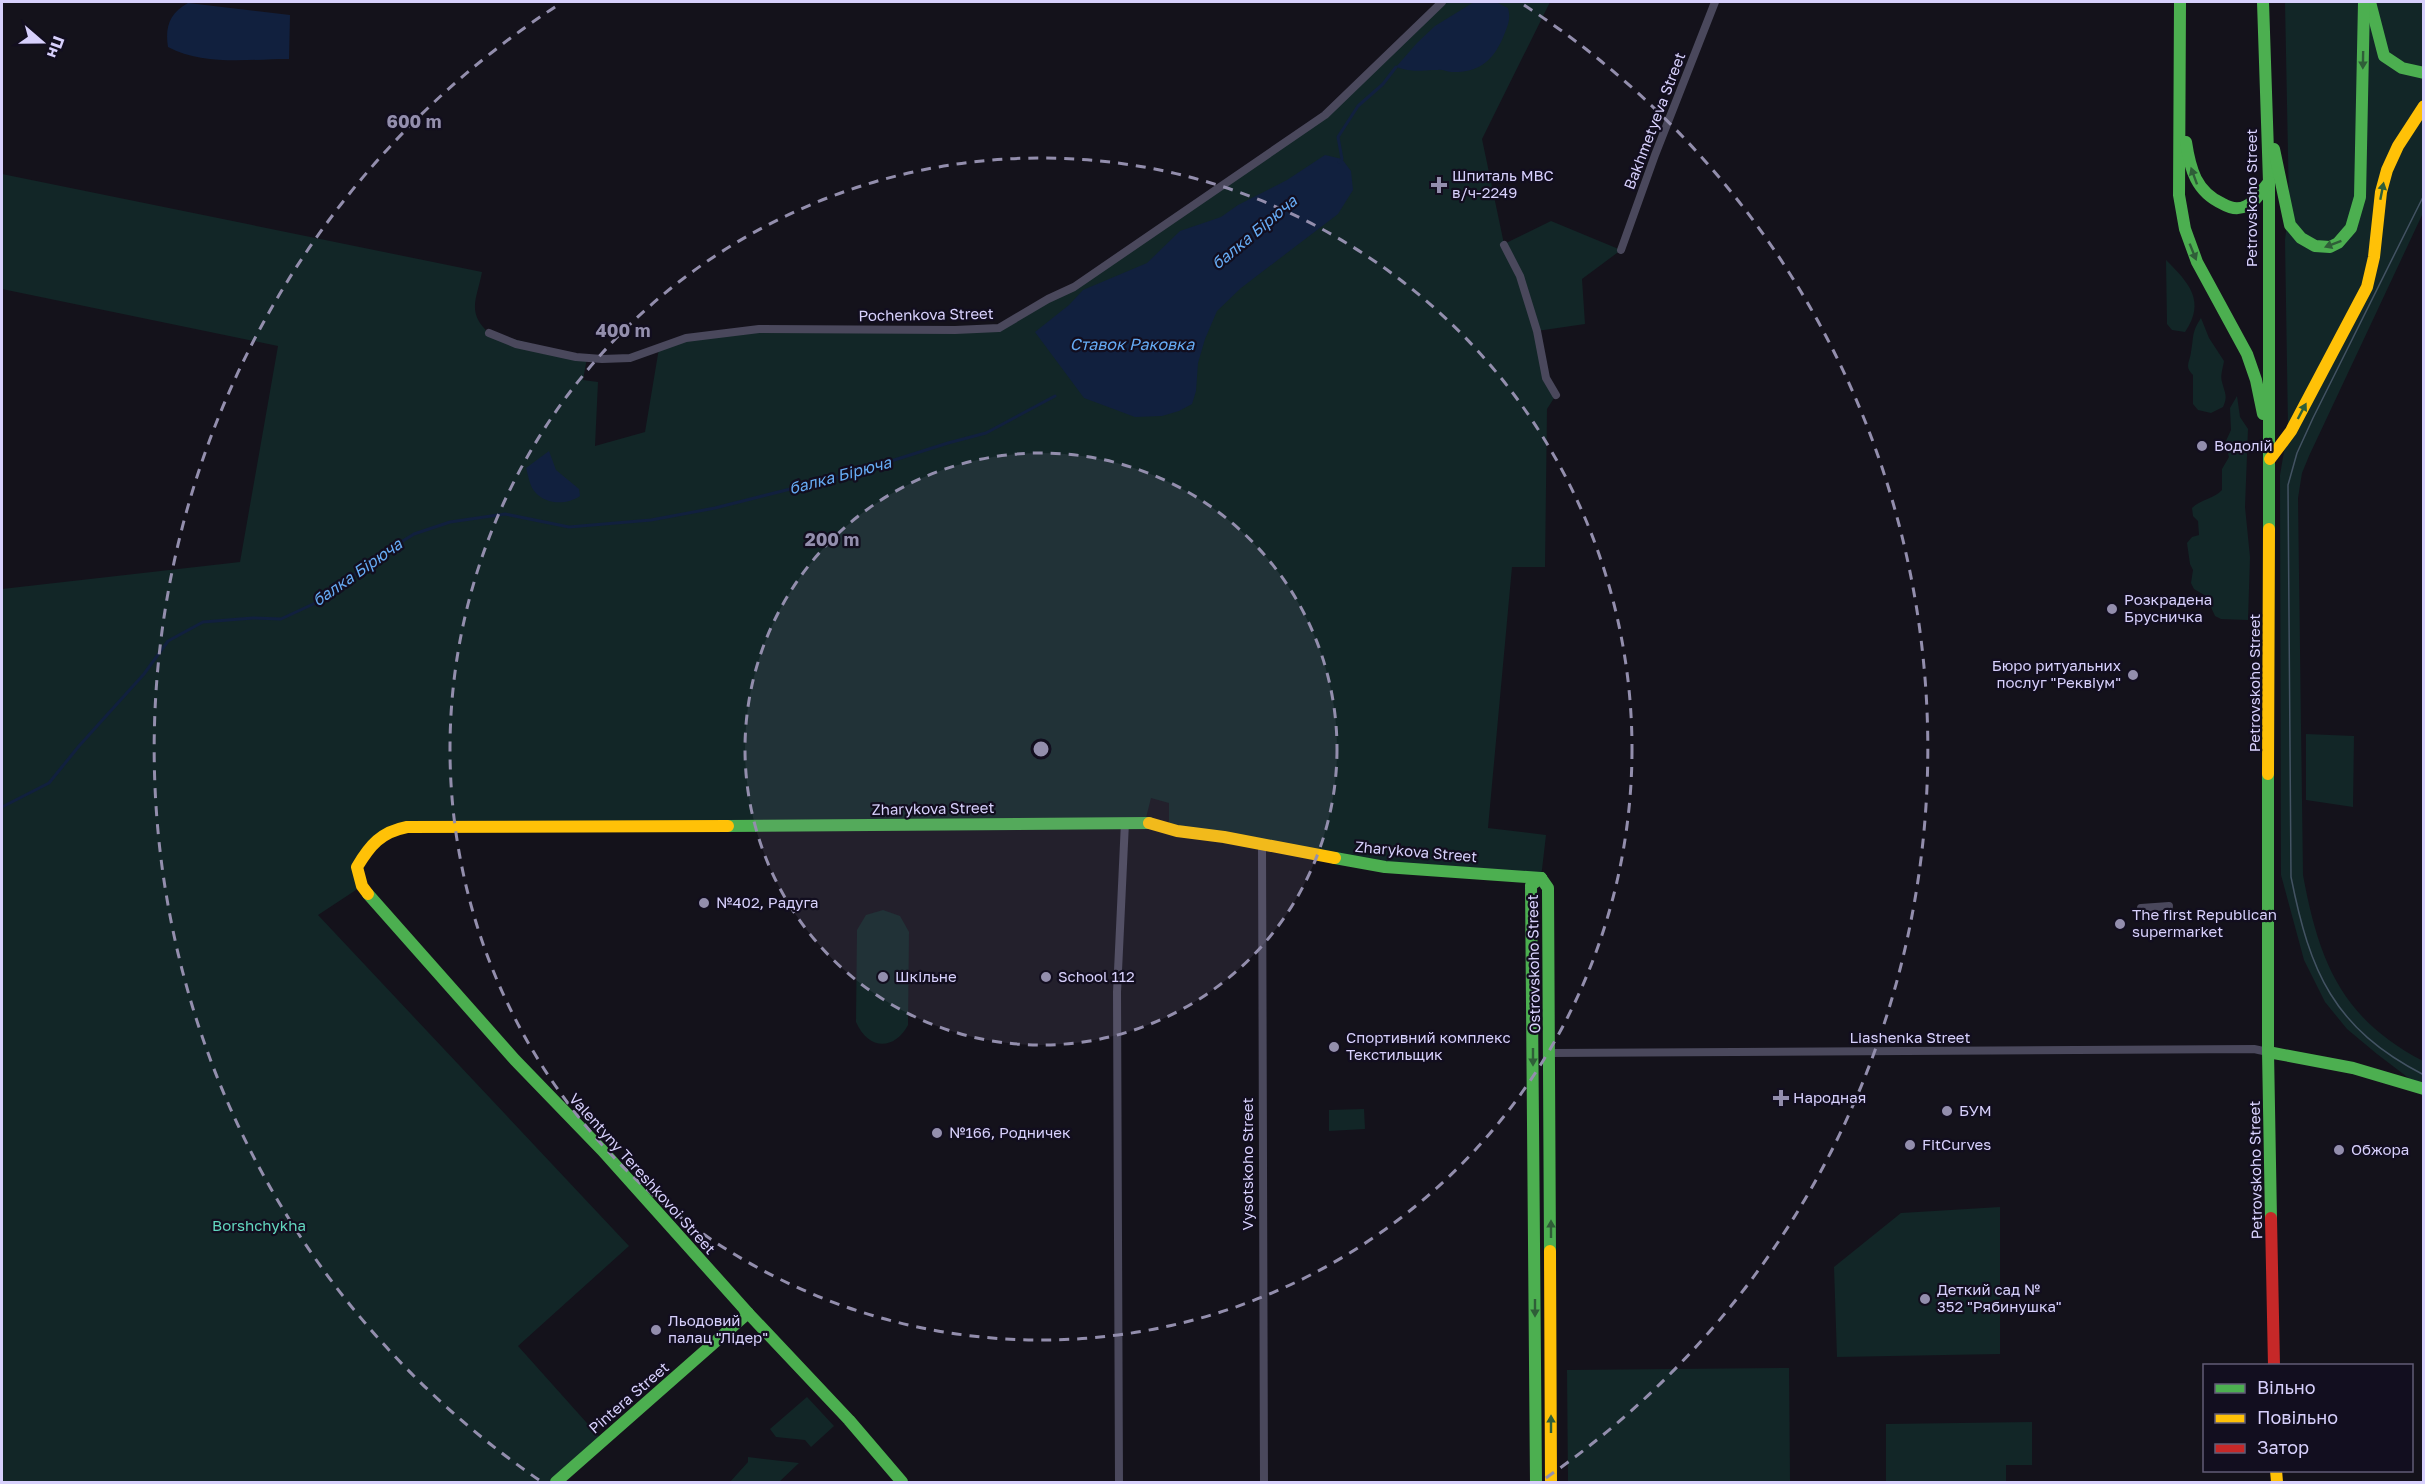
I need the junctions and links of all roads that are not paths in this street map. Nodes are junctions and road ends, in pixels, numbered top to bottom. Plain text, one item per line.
1 (1442, 2) edge
2 (1715, 2) edge
3 (2180, 2) edge
4 (2364, 2) edge
5 (2370, 2) edge
6 (2263, 8) edge
7 (2424, 73) edge
8 (2181, 102) junction
9 (2424, 106) edge
10 (2267, 113) junction
11 (2269, 182) junction
12 (1504, 245) dead end
13 (1621, 250) dead end
14 (489, 333) dead end
15 (1556, 395) dead end
16 (2270, 459) junction
17 (1125, 822) junction
18 (1262, 845) junction
19 (1541, 878) junction
20 (362, 886) joint
21 (2169, 906) dead end
22 (2141, 908) dead end
23 (2268, 1052) junction
24 (1550, 1053) junction
25 (2424, 1089) edge
26 (748, 1313) junction
27 (2274, 1364) edge
28 (556, 1482) edge
29 (902, 1482) edge
30 (1119, 1482) edge
31 (1264, 1482) edge
32 (1536, 1482) edge
33 (1551, 1482) edge

1 - 14 street, Pochenkova Street
2 - 13 street, Bakhmetyeva Street
3 - 8 street
4 -> 10 street
5 - 7 street
6 - 10 street, Petrovskoho Street
11 -> 8 street
8 -> 16 street
16 -> 9 street
10 - 11 street, Petrovskoho Street
11 - 16 street, Petrovskoho Street
12 - 15 street
16 - 23 street, Petrovskoho Street
17 - 18 street, Zharykova Street
17 - 20 street, Zharykova Street
17 - 30 street
18 - 19 street, Zharykova Street
18 - 31 street, Vysotskoho Street
19 - 24 street, Ostrovskoho Street
19 -> 32 street, Ostrovskoho Street
20 - 26 street, Valentyny Tereshkovoi Street
21 - 22 street
23 - 24 street, Liashenka Street
23 - 25 street
23 - 27 street, Petrovskoho Street
33 -> 24 street, Ostrovskoho Street
26 - 28 street, Pintera Street
26 - 29 street, Valentyny Tereshkovoi Street

